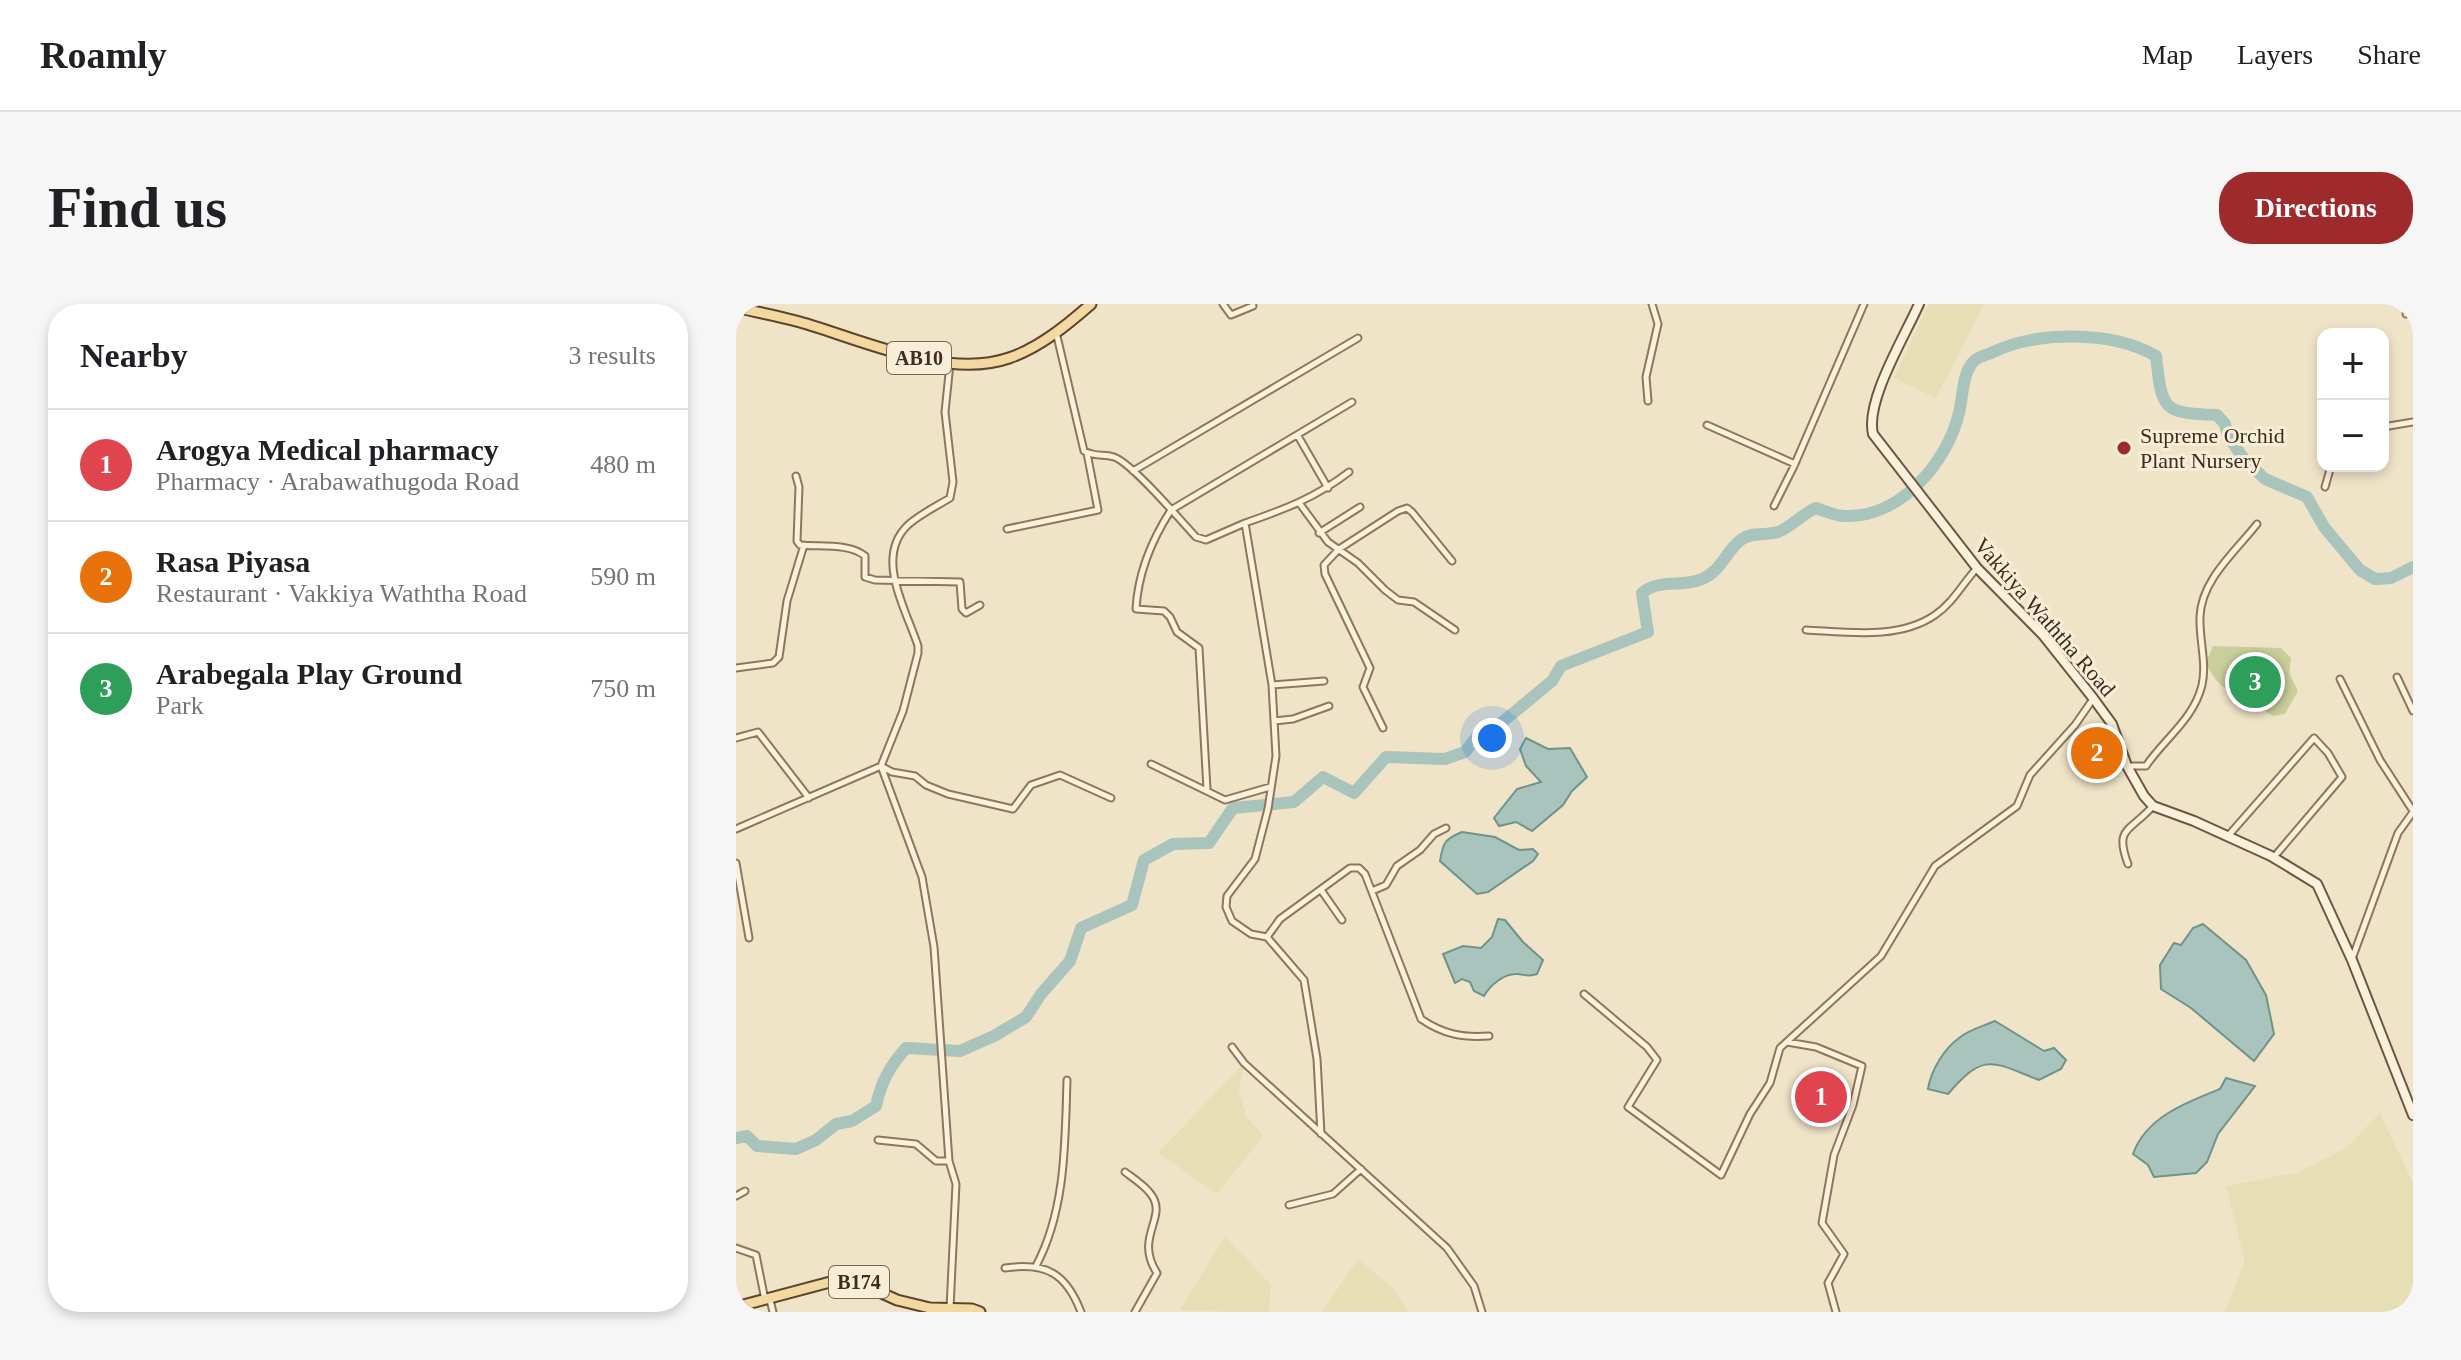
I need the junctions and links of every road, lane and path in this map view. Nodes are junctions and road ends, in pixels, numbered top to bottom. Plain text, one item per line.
1 (1091, 304) edge
2 (1223, 304) edge
3 (1652, 304) edge
4 (1864, 304) edge
5 (1919, 304) edge
6 (1253, 306) edge
7 (736, 307) edge
8 (1056, 331) junction
9 (1358, 338) dead end
10 (951, 363) junction
11 (1648, 401) dead end
12 (1352, 402) dead end
13 (2413, 422) edge
14 (1707, 425) dead end
15 (2389, 426) edge
16 (1298, 436) junction
17 (1086, 452) junction
18 (1795, 464) junction
19 (1133, 471) junction
20 (1349, 472) dead end
21 (2329, 472) edge
22 (796, 476) dead end
23 (2325, 487) dead end
24 (1328, 488) junction
25 (1300, 504) junction
26 (1774, 506) dead end
27 (1360, 507) dead end
28 (1171, 510) junction
29 (1245, 523) junction
30 (2257, 524) dead end
31 (1007, 529) dead end
32 (1319, 533) junction
33 (804, 545) junction
34 (1339, 549) junction
35 (1452, 561) dead end
36 (1977, 568) junction
37 (896, 580) junction
38 (980, 605) dead end
39 (1455, 630) dead end
40 (1806, 630) dead end
41 (736, 668) edge
42 (2397, 677) dead end
43 (2340, 679) dead end
44 (1324, 681) dead end
45 (1272, 685) junction
46 (2093, 698) junction
47 (1329, 706) dead end
48 (2413, 711) edge
49 (1274, 721) junction
50 (1383, 728) dead end
51 (736, 738) edge
52 (1151, 764) dead end
53 (881, 766) junction
54 (2127, 766) junction
55 (1270, 787) junction
56 (1207, 789) junction
57 (809, 798) junction
58 (1111, 798) dead end
59 (2153, 806) junction
60 (2413, 812) edge
61 (1446, 828) dead end
62 (736, 829) edge
63 (2228, 836) junction
64 (2274, 857) junction
65 (736, 863) edge
66 (2128, 864) dead end
67 (1321, 890) junction
68 (1372, 891) junction
69 (1342, 920) dead end
70 (1267, 937) junction
71 (749, 938) dead end
72 (2352, 960) junction
73 (1584, 994) dead end
74 (1489, 1036) dead end
75 (1786, 1041) junction
76 (1232, 1047) dead end
77 (1067, 1080) dead end
78 (2413, 1115) edge
79 (1321, 1134) junction
80 (878, 1140) dead end
81 (949, 1161) junction
82 (1361, 1169) junction
83 (1125, 1172) dead end
84 (745, 1191) dead end
85 (736, 1196) edge
86 (1289, 1205) dead end
87 (736, 1248) edge
88 (1036, 1266) junction
89 (1005, 1268) dead end
90 (768, 1300) junction
91 (736, 1307) edge
92 (950, 1308) junction
93 (773, 1312) edge
94 (980, 1312) edge
95 (1081, 1312) edge
96 (1135, 1312) edge
97 (1482, 1312) edge
98 (1836, 1312) edge

1 - 8 main road, AB10
2 - 6 street
3 - 11 street
4 - 18 street
5 - 36 street, Vakkiya Waththa Road
7 - 10 main road, AB10
8 - 10 main road, AB10
8 - 17 street
9 - 19 street
10 - 37 street
12 - 16 street
13 - 15 street
14 - 18 street
16 - 24 street
16 - 28 street
17 - 19 street
17 - 31 street
18 - 26 street
19 - 28 street
20 - 24 street
21 - 23 street
22 - 33 street
24 - 25 street
25 - 29 street
25 - 32 street
27 - 32 street
28 - 29 street
28 - 56 street
29 - 45 street
30 - 54 street
32 - 34 street
33 - 37 street
33 - 41 street
34 - 35 street
34 - 39 street
34 - 50 street
36 - 40 street
36 - 46 street, Vakkiya Waththa Road
37 - 38 street
37 - 53 street
42 - 48 street
43 - 60 street
44 - 45 street
45 - 49 street
46 - 54 street, Vakkiya Waththa Road
46 - 75 street
47 - 49 street
49 - 55 street
51 - 57 street
52 - 56 street
53 - 57 street
53 - 58 street
53 - 81 street
54 - 59 street, Vakkiya Waththa Road
55 - 56 street
55 - 70 street
57 - 62 street
59 - 63 street
59 - 66 street
60 - 72 street
61 - 68 street
63 - 64 street
63 - 64 street
64 - 72 street
65 - 71 street
67 - 68 street
67 - 69 street
67 - 70 street
68 - 74 street
70 - 79 street
72 - 78 street
73 - 75 street
75 - 98 street
76 - 79 street
77 - 88 street
79 - 82 street
80 - 81 street
81 - 92 street
82 - 86 street
82 - 97 street
83 - 96 street
84 - 85 street
87 - 90 street
88 - 89 street
88 - 95 street
90 - 91 main road, B174
90 - 92 main road, B174
90 - 93 street
92 - 94 main road, B174

